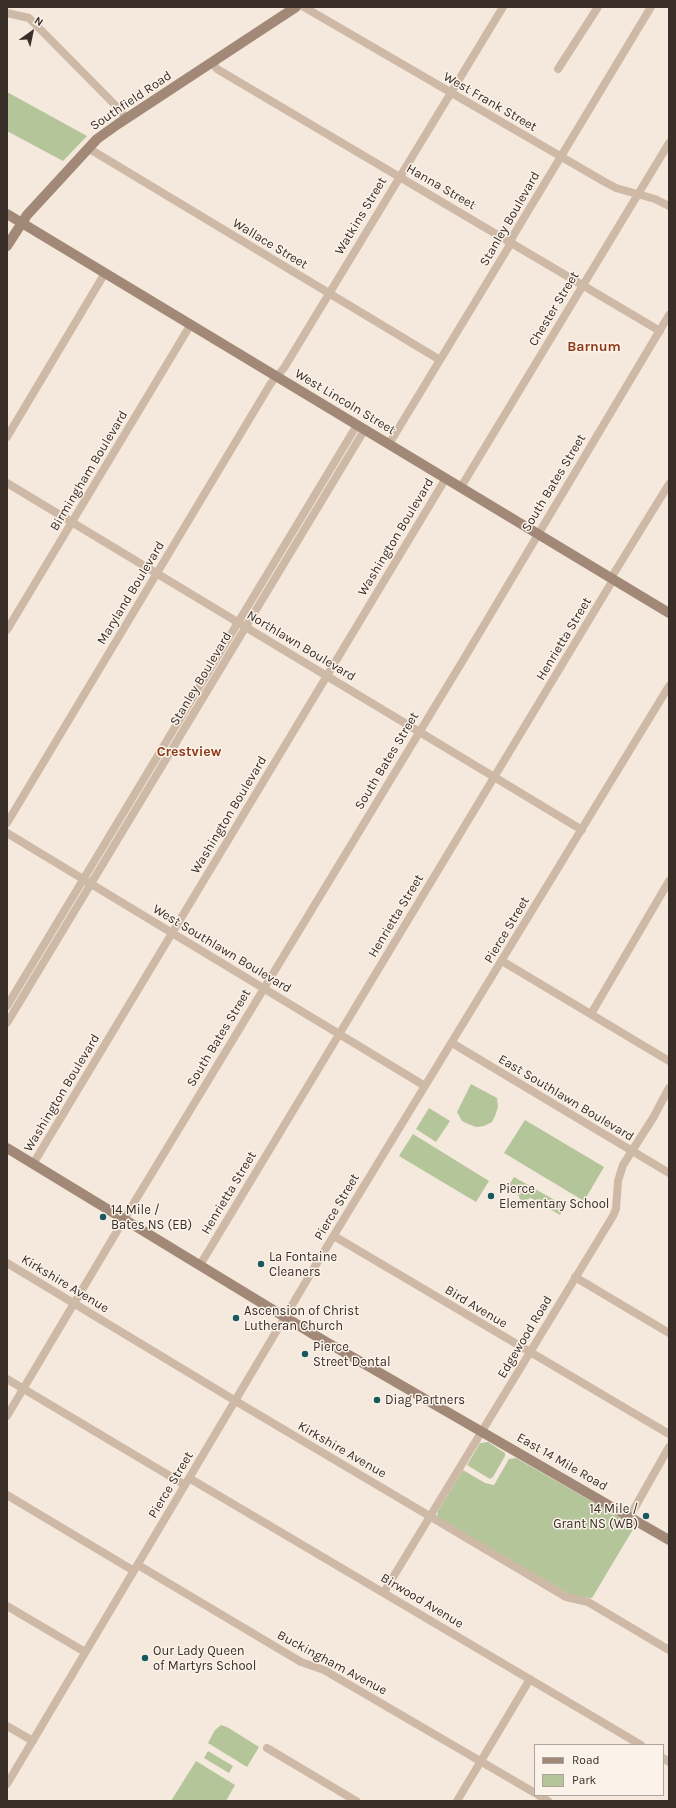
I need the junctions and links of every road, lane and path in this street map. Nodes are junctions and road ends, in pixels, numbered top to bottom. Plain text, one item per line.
1 (296, 7) edge
2 (304, 7) edge
3 (503, 7) edge
4 (598, 7) edge
5 (651, 7) edge
6 (7, 13) edge
7 (212, 62) junction
8 (558, 69) dead end
9 (451, 93) junction
10 (126, 118) junction
11 (669, 144) edge
12 (88, 148) junction
13 (561, 156) junction
14 (399, 177) junction
15 (638, 194) junction
16 (669, 206) edge
17 (7, 214) edge
18 (22, 222) junction
19 (510, 242) junction
20 (7, 246) edge
21 (106, 273) junction
22 (583, 285) junction
23 (329, 293) junction
24 (669, 315) edge
25 (191, 324) junction
26 (660, 331) junction
27 (440, 360) junction
28 (278, 376) junction
29 (361, 427) junction
30 (7, 437) edge
31 (389, 444) junction
32 (446, 478) junction
33 (7, 483) edge
34 (669, 484) edge
35 (461, 487) junction
36 (72, 522) junction
37 (537, 534) junction
38 (157, 573) junction
39 (612, 579) junction
40 (669, 613) edge
41 (242, 625) junction
42 (7, 630) edge
43 (327, 676) junction
44 (669, 686) edge
45 (418, 731) junction
46 (163, 747) junction
47 (171, 752) junction
48 (494, 777) junction
49 (7, 823) edge
50 (582, 830) junction
51 (7, 833) edge
52 (83, 879) junction
53 (669, 881) edge
54 (91, 884) junction
55 (172, 933) junction
56 (502, 961) junction
57 (264, 988) junction
58 (19, 995) junction
59 (7, 1006) edge
60 (591, 1014) junction
61 (7, 1023) edge
62 (339, 1034) junction
63 (452, 1043) junction
64 (669, 1060) edge
65 (425, 1086) junction
66 (669, 1088) edge
67 (7, 1148) edge
68 (632, 1151) junction
69 (34, 1164) junction
70 (669, 1173) edge
71 (124, 1219) junction
72 (334, 1236) junction
73 (7, 1263) edge
74 (200, 1265) junction
75 (575, 1277) junction
76 (74, 1303) junction
77 (285, 1317) junction
78 (669, 1333) edge
79 (530, 1352) junction
80 (7, 1379) edge
81 (23, 1389) junction
82 (236, 1401) junction
83 (7, 1416) edge
84 (482, 1431) junction
85 (669, 1434) edge
86 (669, 1447) edge
87 (190, 1478) junction
88 (185, 1485) junction
89 (7, 1495) edge
90 (430, 1516) junction
91 (630, 1516) junction
92 (669, 1540) edge
93 (136, 1568) junction
94 (384, 1592) junction
95 (7, 1606) edge
96 (669, 1650) edge
97 (85, 1652) junction
98 (530, 1679) junction
99 (7, 1726) edge
100 (33, 1741) junction
101 (639, 1744) edge
102 (267, 1748) dead end
103 (481, 1761) junction
104 (7, 1784) edge
105 (534, 1792) edge
106 (356, 1801) edge
107 (457, 1801) edge

1 - 7 main road, Southfield Road
2 - 9 street, West Frank Street
3 - 9 street, Watkins Street
4 - 8 street
5 - 13 street, Stanley Boulevard
6 - 10 street
7 - 10 main road, Southfield Road
7 - 14 street, Hanna Street
9 - 13 street, West Frank Street
9 - 14 street, Watkins Street
10 - 12 main road, Southfield Road
11 - 15 street, Chester Street
12 - 18 main road, Southfield Road
12 - 23 street, Wallace Street
13 - 15 street, West Frank Street
13 - 19 street, Stanley Boulevard
14 - 19 street, Hanna Street
14 - 23 street, Watkins Street
15 - 16 street, West Frank Street
15 - 22 street, Chester Street
17 - 18 main road, West Lincoln Street
18 - 20 main road, Southfield Road
18 - 21 main road, West Lincoln Street
19 - 22 street, Hanna Street
19 - 27 street, Stanley Boulevard
21 - 25 main road, West Lincoln Street
21 - 30 street
22 - 26 street, Hanna Street
22 - 35 street, Chester Street
23 - 27 street, Wallace Street
23 - 28 street, Watkins Street
24 - 26 street, South Bates Street
25 - 28 main road, West Lincoln Street
25 - 36 street, Birmingham Boulevard
26 - 37 street, South Bates Street
27 - 31 street, Stanley Boulevard
28 - 29 main road, West Lincoln Street
28 - 38 street, Maryland Boulevard
29 - 31 main road, West Lincoln Street
29 - 41 street, Stanley Boulevard
31 - 32 main road, West Lincoln Street
32 - 35 main road, West Lincoln Street
32 - 43 street, Washington Boulevard
33 - 36 street, Northlawn Boulevard
34 - 39 street, Henrietta Street
35 - 37 main road, West Lincoln Street
36 - 38 street, Northlawn Boulevard
36 - 42 street, Birmingham Boulevard
37 - 39 main road, West Lincoln Street
37 - 45 street, South Bates Street
38 - 41 street, Northlawn Boulevard
38 - 49 street, Maryland Boulevard
39 - 40 main road, West Lincoln Street
39 - 48 street, Henrietta Street
41 - 43 street, Northlawn Boulevard
41 - 46 street, Stanley Boulevard
41 - 47 street, Stanley Boulevard
43 - 45 street, Northlawn Boulevard
43 - 55 street, Washington Boulevard
44 - 50 street, Pierce Street
45 - 48 street, Northlawn Boulevard
45 - 57 street, South Bates Street
46 - 47 street
46 - 52 street, Stanley Boulevard
47 - 54 street, Stanley Boulevard
48 - 50 street, Northlawn Boulevard
48 - 62 street, Henrietta Street
50 - 56 street, Pierce Street
51 - 52 street, West Southlawn Boulevard
52 - 54 street, West Southlawn Boulevard
52 - 58 street, Stanley Boulevard
53 - 60 street
54 - 55 street, West Southlawn Boulevard
54 - 58 street, Stanley Boulevard
55 - 57 street, West Southlawn Boulevard
55 - 69 street, Washington Boulevard
56 - 60 street
56 - 63 street, Pierce Street
57 - 62 street, West Southlawn Boulevard
57 - 71 street, South Bates Street
58 - 59 street, Stanley Boulevard
58 - 61 street, Stanley Boulevard
60 - 64 street
62 - 65 street, West Southlawn Boulevard
62 - 74 street, Henrietta Street
63 - 65 street, Pierce Street
63 - 68 street, East Southlawn Boulevard
65 - 72 street, Pierce Street
66 - 68 street, Edgewood Road
67 - 69 main road, East 14 Mile Road
68 - 70 street, East Southlawn Boulevard
68 - 75 street, Edgewood Road
69 - 71 main road, East 14 Mile Road
71 - 74 main road, East 14 Mile Road
71 - 76 street, South Bates Street
72 - 77 street, Pierce Street
72 - 79 street, Bird Avenue
73 - 76 street, Kirkshire Avenue
74 - 77 main road, East 14 Mile Road
75 - 78 street
75 - 79 street, Edgewood Road
76 - 81 street, South Bates Street
76 - 82 street, Kirkshire Avenue
77 - 82 street, Pierce Street
77 - 84 main road, East 14 Mile Road
79 - 84 street, Edgewood Road
79 - 85 street, Bird Avenue
80 - 81 street
81 - 83 street, South Bates Street
81 - 88 street
82 - 87 street, Pierce Street
82 - 90 street, Kirkshire Avenue
84 - 90 street, Edgewood Road
84 - 91 main road, East 14 Mile Road
86 - 91 street
87 - 88 street, Pierce Street
87 - 94 street, Birwood Avenue
88 - 93 street, Pierce Street
89 - 93 street, Buckingham Avenue
90 - 94 street, Edgewood Road
90 - 96 street, Kirkshire Avenue
91 - 92 main road, East 14 Mile Road
93 - 97 street, Pierce Street
93 - 103 street, Buckingham Avenue
94 - 98 street, Birwood Avenue
95 - 97 street
97 - 100 street, Pierce Street
98 - 101 street, Birwood Avenue
98 - 103 street
99 - 100 street
100 - 104 street, Pierce Street
102 - 106 street
103 - 105 street, Buckingham Avenue
103 - 107 street

